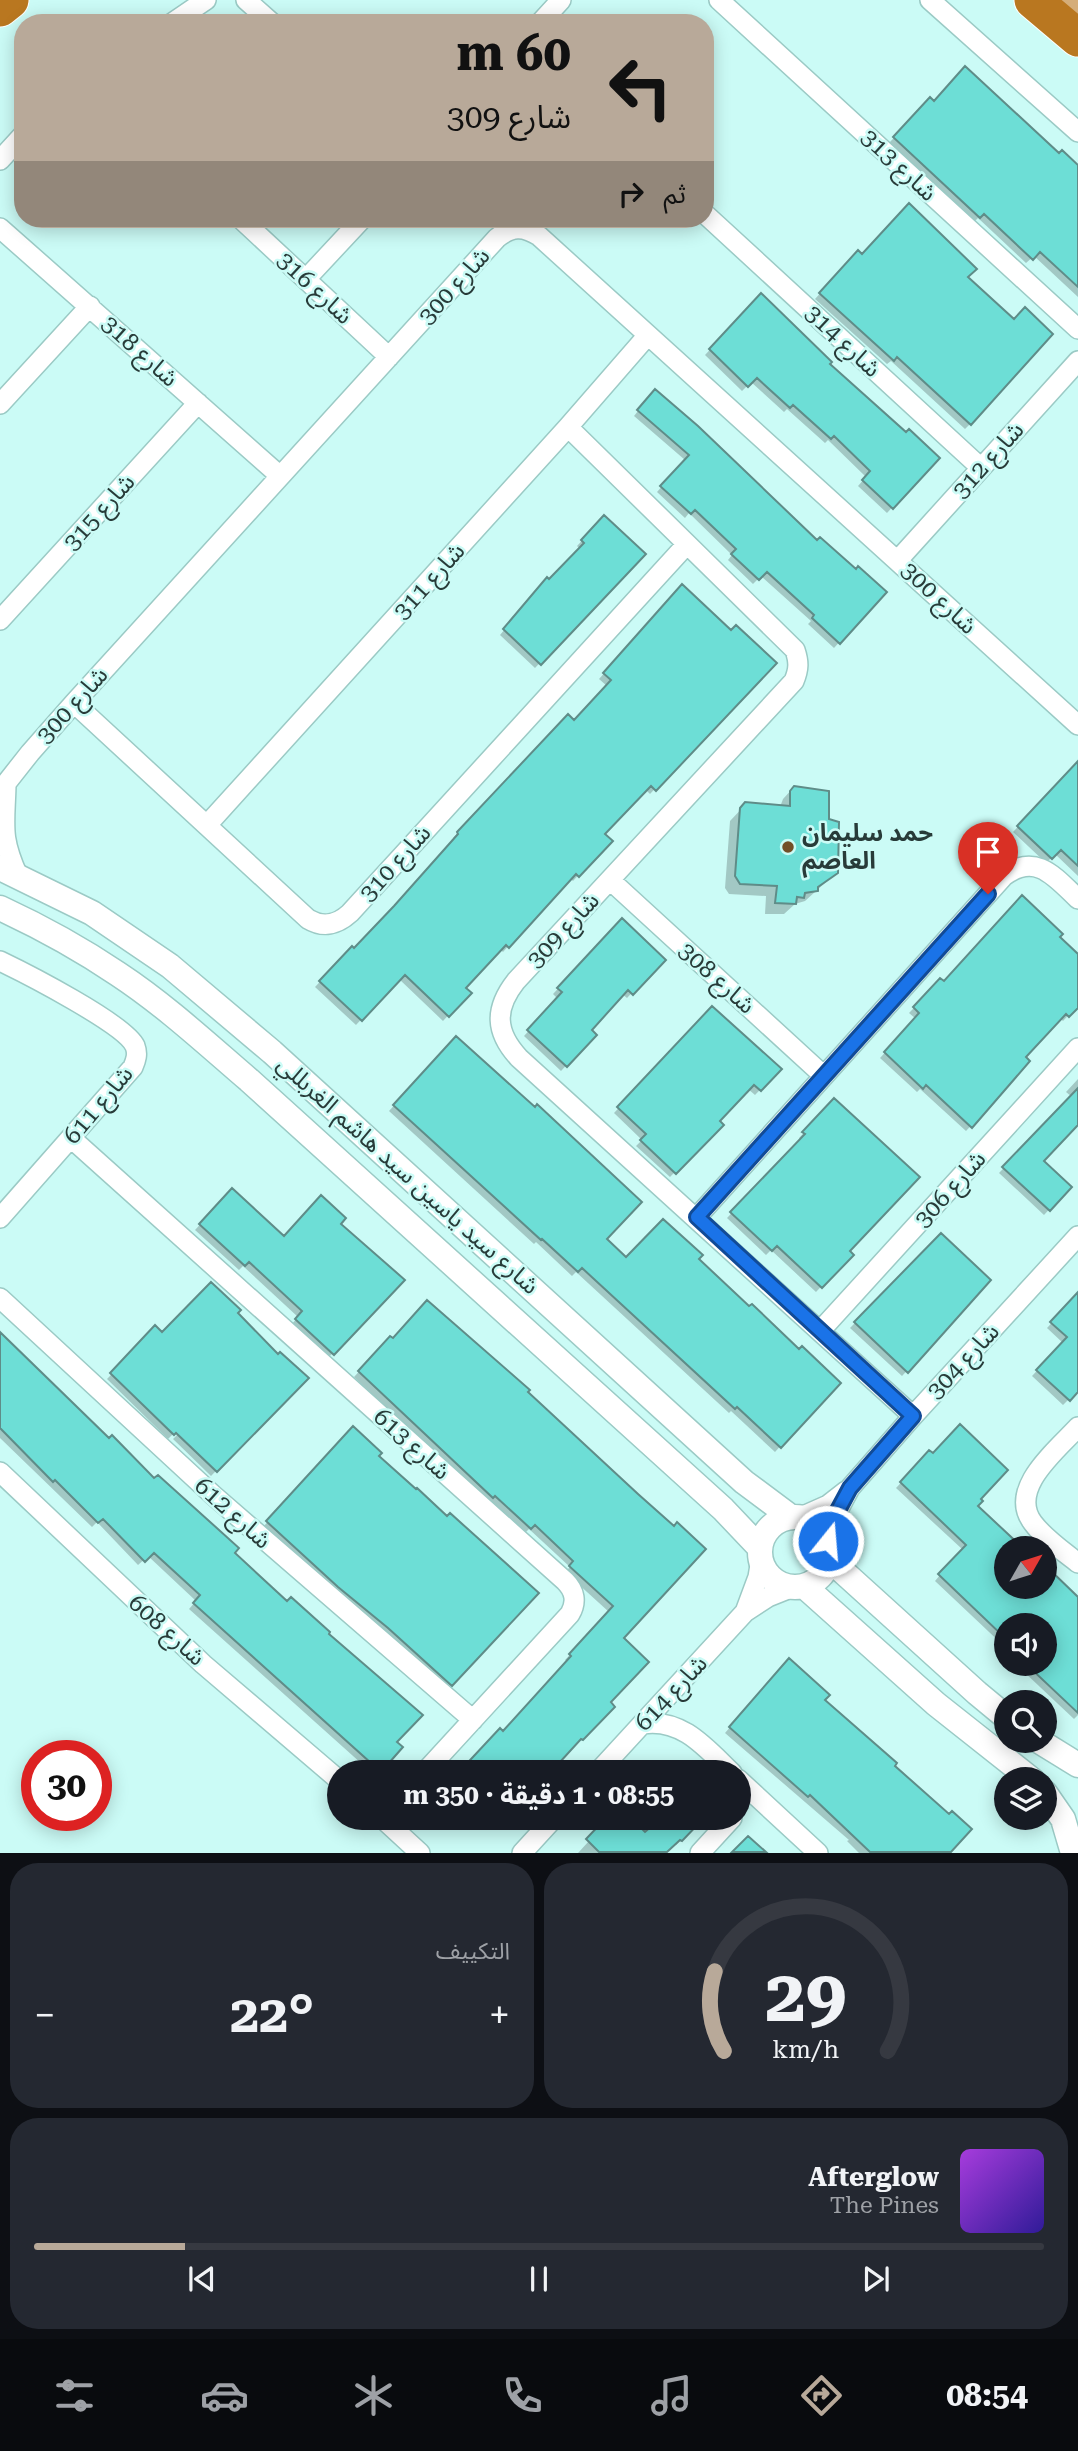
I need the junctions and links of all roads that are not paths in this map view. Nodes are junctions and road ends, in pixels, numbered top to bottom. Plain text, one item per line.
1 (10, 0) edge
2 (206, 0) edge
3 (246, 0) edge
4 (561, 0) edge
5 (719, 0) edge
6 (930, 0) edge
7 (1033, 0) edge
8 (1068, 0) edge
9 (0, 8) edge
10 (1078, 9) edge
11 (185, 14) edge
12 (262, 14) edge
13 (548, 14) edge
14 (1078, 38) edge
15 (1078, 132) edge
16 (14, 145) edge
17 (0, 160) edge
18 (714, 222) edge
19 (0, 228) edge
20 (251, 228) edge
21 (354, 228) edge
22 (306, 279) junction
23 (90, 306) junction
24 (1078, 330) edge
25 (649, 335) junction
26 (389, 357) junction
27 (1078, 361) edge
28 (198, 403) junction
29 (0, 404) edge
30 (568, 428) junction
31 (980, 467) junction
32 (279, 475) junction
33 (687, 544) junction
34 (898, 560) junction
35 (0, 620) edge
36 (74, 703) junction
37 (1078, 725) edge
38 (3, 788) edge
39 (207, 825) junction
40 (9, 872) edge
41 (610, 880) junction
42 (1078, 899) edge
43 (0, 908) edge
44 (0, 961) edge
45 (170, 966) junction
46 (145, 993) junction
47 (1078, 1048) edge
48 (824, 1076) junction
49 (71, 1138) junction
50 (697, 1217) junction
51 (0, 1218) edge
52 (1077, 1238) edge
53 (0, 1298) edge
54 (821, 1330) junction
55 (913, 1416) junction
56 (1078, 1427) edge
57 (0, 1472) edge
58 (850, 1488) junction
59 (796, 1517) junction
60 (829, 1550) junction
61 (760, 1554) junction
62 (1078, 1563) edge
63 (798, 1586) junction
64 (745, 1612) junction
65 (994, 1707) edge
66 (473, 1720) junction
67 (643, 1724) junction
68 (1057, 1752) edge
69 (436, 1760) edge
70 (609, 1760) edge
71 (717, 1760) edge
72 (1078, 1765) edge
73 (1016, 1767) edge
74 (327, 1770) edge
75 (751, 1790) edge
76 (755, 1794) junction
77 (751, 1798) edge
78 (1057, 1810) edge
79 (396, 1830) edge
80 (543, 1830) edge
81 (721, 1830) edge
82 (1078, 1844) edge
83 (421, 1853) edge
84 (522, 1853) edge
85 (700, 1853) edge
86 (818, 1853) edge
87 (1073, 1853) edge

1 - 9 highway
2 - 11 street
3 - 12 street
4 - 13 street
5 - 24 street, شارع 313
6 - 15 street
7 - 14 highway
8 - 10 main road
16 - 17 street
18 - 31 street, شارع 314
19 - 23 street, شارع 318
20 - 22 street, شارع 316
21 - 22 street
22 - 26 street, شارع 316
23 - 28 street, شارع 318
23 - 29 street
25 - 26 street, شارع 300
25 - 30 street, شارع 311
25 - 34 street, شارع 300
26 - 32 street, شارع 300
27 - 31 street, شارع 312
28 - 32 street, شارع 318
28 - 35 street, شارع 315
30 - 33 street, شارع 309
30 - 39 street, شارع 311
31 - 34 street, شارع 312
32 - 36 street, شارع 300
33 - 39 street, شارع 310
33 - 41 street, شارع 309
34 - 37 street, شارع 300
36 - 38 street, شارع 300
36 - 39 street, شارع 310
38 - 40 street, شارع 300
40 - 45 street, شارع سيد ياسين سيد هاشم الغربللي
41 - 48 street, شارع 308
41 - 50 street, شارع 309
42 - 48 street
43 - 46 street, شارع سيد ياسين سيد هاشم الغربللي
44 - 49 street, شارع 611
45 - 46 street
45 - 59 street, شارع سيد ياسين سيد هاشم الغربللي
46 - 61 street, شارع سيد ياسين سيد هاشم الغربللي
47 - 54 street, شارع 306
48 - 50 street
49 - 51 street, شارع 611
49 - 66 street, شارع 613
50 - 54 street, شارع 309
52 - 55 street, شارع 304
53 - 66 street, شارع 612
54 - 55 street, شارع 309
55 - 58 street, شارع 304
56 - 62 street
57 - 74 street, شارع 608
58 - 59 street, شارع 304
58 - 60 street, شارع 304
59 - 60 street
59 - 61 street
60 - 63 street
60 - 65 street
61 - 63 street
61 - 64 street, شارع 614
63 - 64 street, شارع 614
63 - 73 street
64 - 67 street, شارع 614
66 - 69 street, شارع 613
67 - 70 street, شارع 614
67 - 71 street
68 - 72 street
75 - 76 street
76 - 77 street
76 - 86 street
78 - 87 street
79 - 83 street
80 - 84 street
81 - 85 street
82 - 87 street

